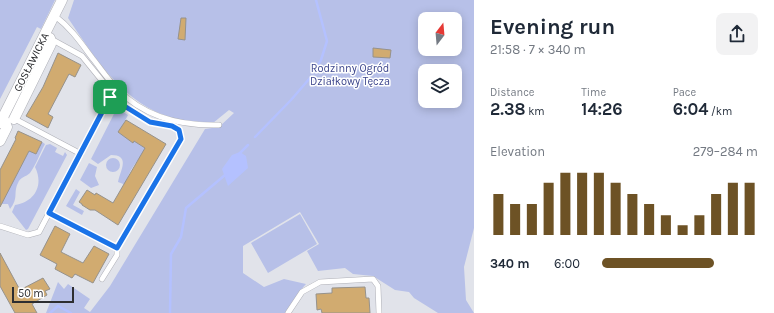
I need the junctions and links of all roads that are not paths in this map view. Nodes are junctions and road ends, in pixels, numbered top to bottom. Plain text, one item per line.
1 (62, 0) edge
2 (55, 16) junction
3 (48, 37) junction
4 (110, 97) junction
5 (5, 118) edge
6 (219, 125) dead end
7 (0, 141) edge
8 (81, 154) junction
9 (49, 213) junction
10 (0, 226) edge
11 (117, 248) junction
12 (102, 279) dead end
13 (288, 313) edge
14 (379, 313) edge

1 - 2 street, GOSŁAWICKA
2 - 3 street, GOSŁAWICKA
2 - 6 lane
3 - 4 lane
3 - 5 street, GOSŁAWICKA
4 - 8 lane
4 - 11 lane
5 - 7 street
5 - 8 lane
8 - 9 lane
9 - 10 lane
9 - 11 lane
11 - 12 lane
13 - 14 lane

